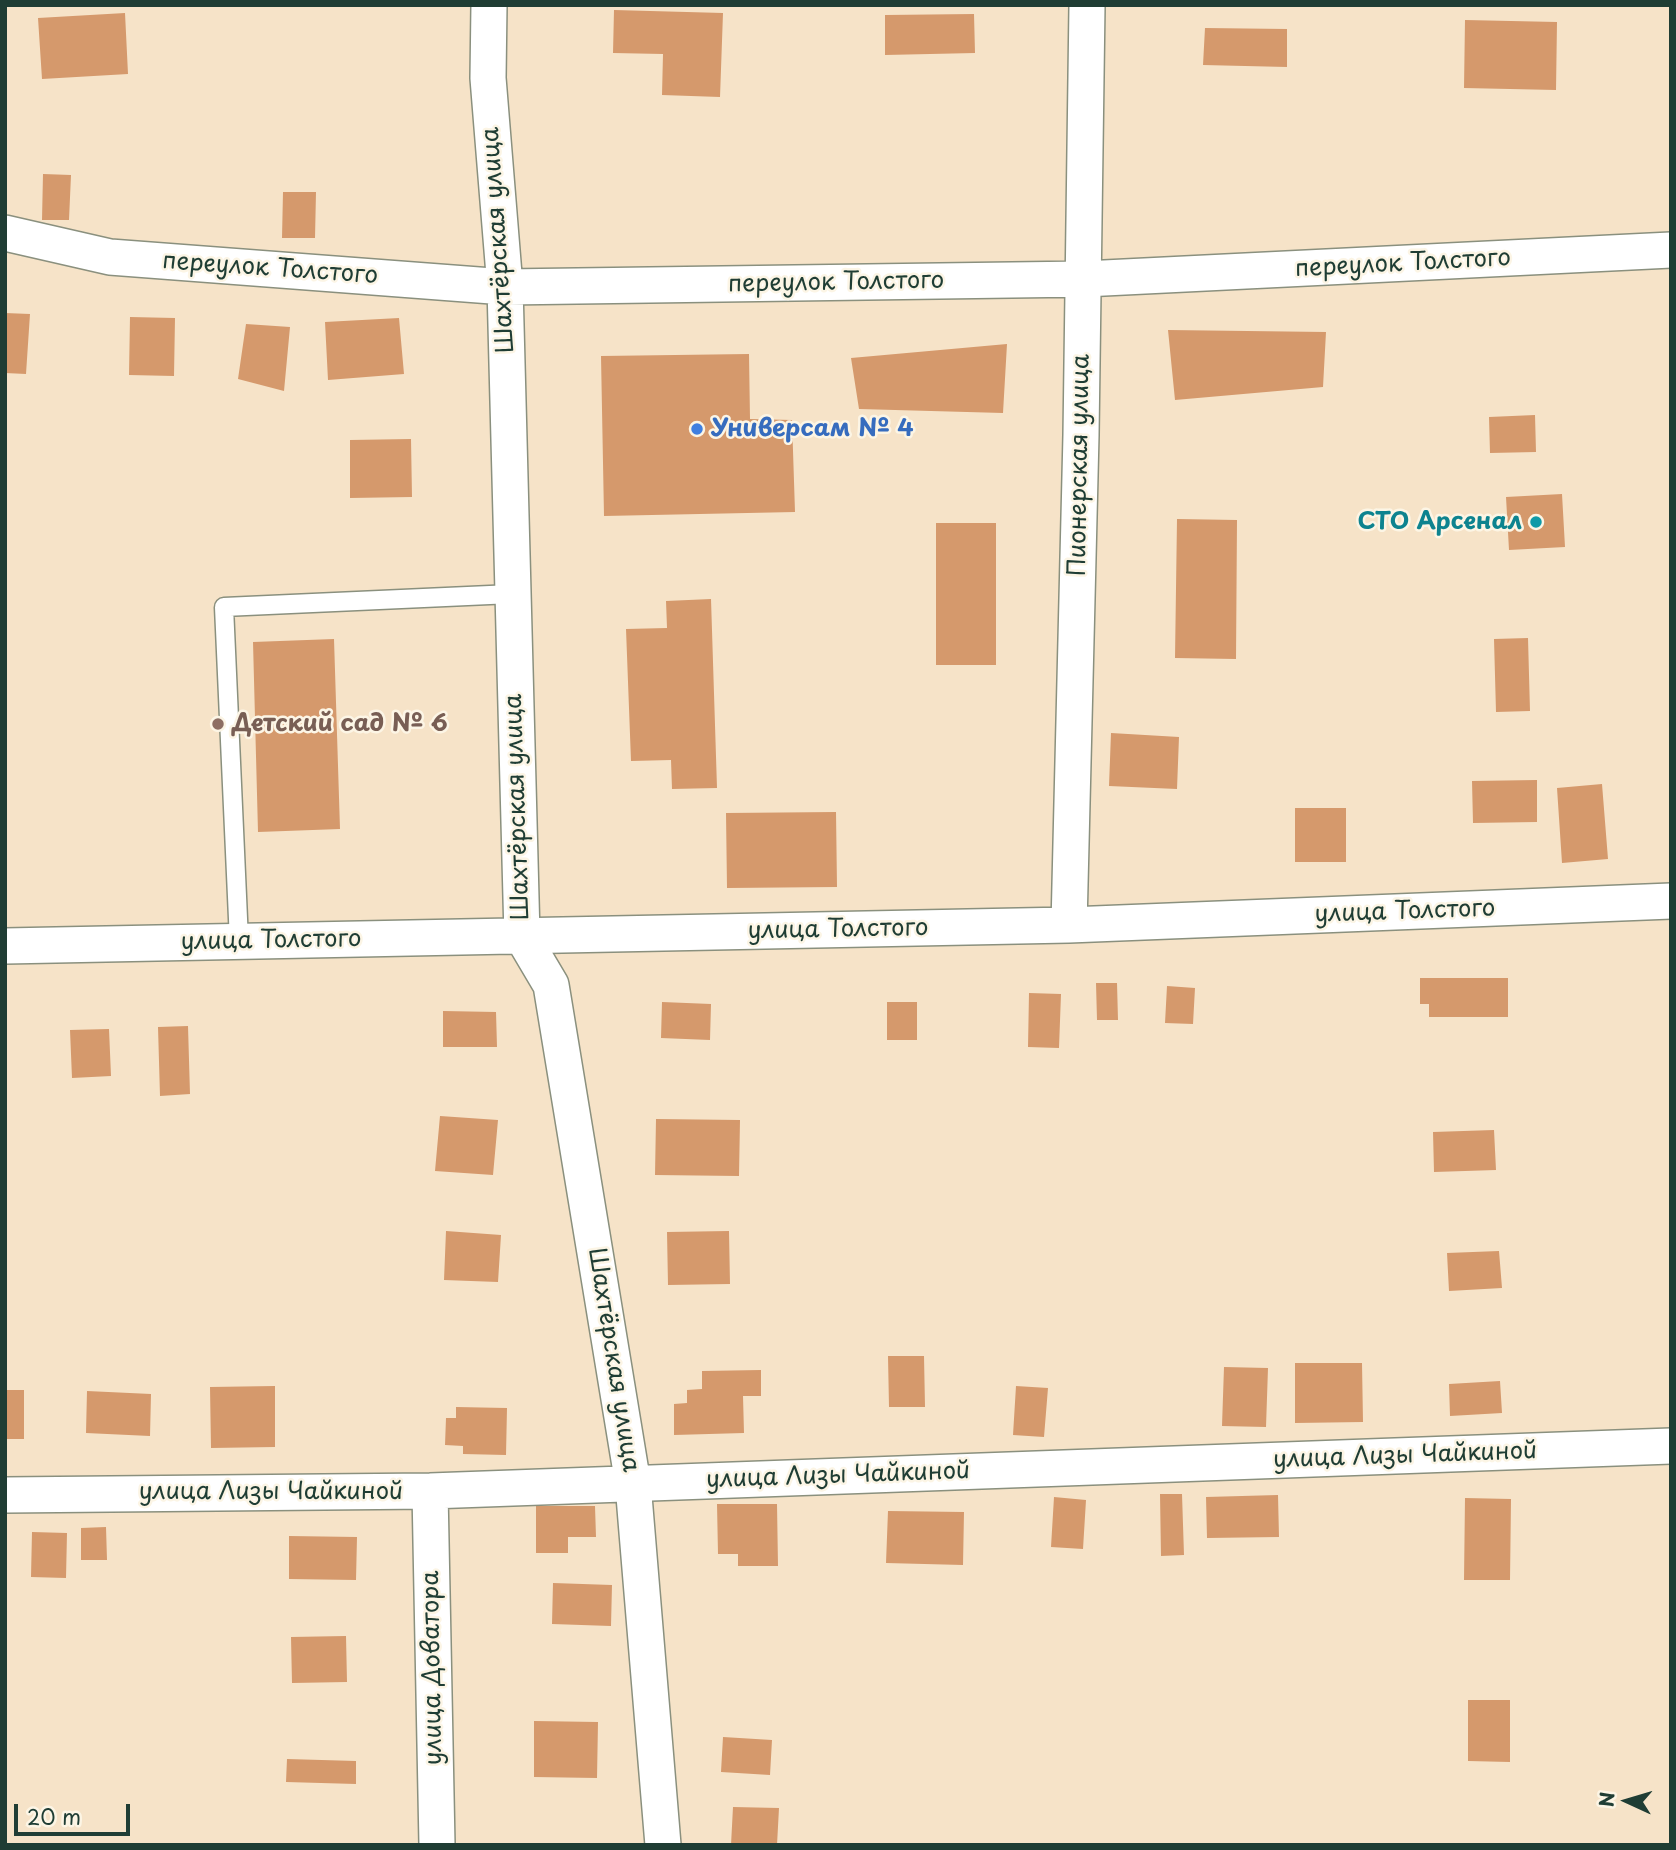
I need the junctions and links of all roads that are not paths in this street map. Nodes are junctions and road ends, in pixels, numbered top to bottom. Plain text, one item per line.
1 (489, 5) edge
2 (1087, 5) edge
3 (5, 233) edge
4 (1671, 250) edge
5 (1084, 279) junction
6 (505, 287) junction
7 (512, 594) junction
8 (1671, 901) edge
9 (1069, 925) junction
10 (522, 936) junction
11 (239, 941) junction
12 (5, 946) edge
13 (1671, 1446) edge
14 (633, 1484) junction
15 (430, 1491) junction
16 (5, 1495) edge
17 (437, 1845) edge
18 (663, 1845) edge

1 - 6 street, Шахтёрская улица
2 - 5 street, Пионерская улица
3 - 6 street, переулок Толстого
4 - 5 street, переулок Толстого
5 - 6 street, переулок Толстого
5 - 9 street, Пионерская улица
6 - 7 street, Шахтёрская улица
7 - 10 street, Шахтёрская улица
7 - 11 lane
8 - 9 street, улица Толстого
9 - 10 street, улица Толстого
10 - 11 street, улица Толстого
10 - 14 street, Шахтёрская улица
11 - 12 street, улица Толстого
13 - 14 street, улица Лизы Чайкиной
14 - 15 street, улица Лизы Чайкиной
14 - 18 street, Шахтёрская улица
15 - 16 street, улица Лизы Чайкиной
15 - 17 street, улица Доватора

